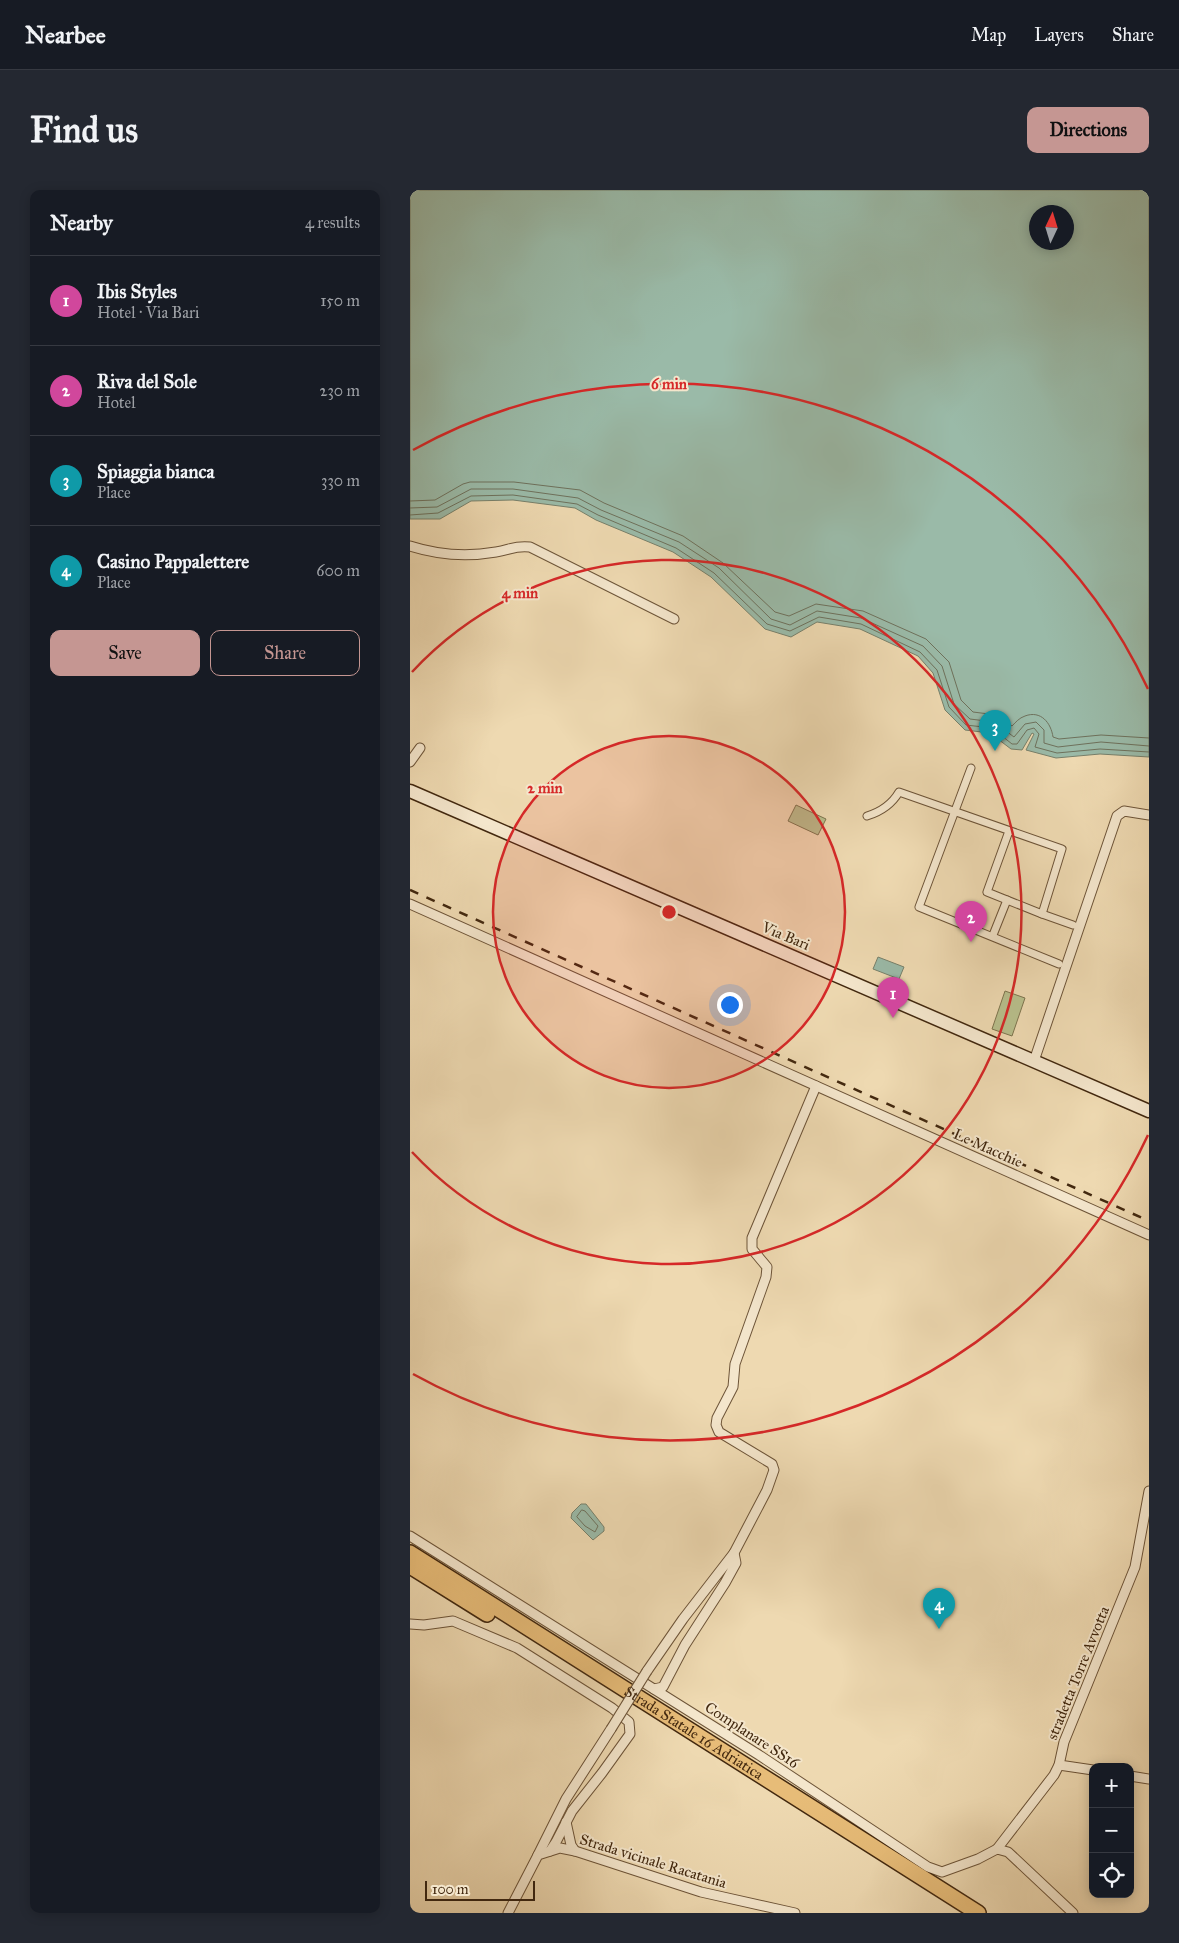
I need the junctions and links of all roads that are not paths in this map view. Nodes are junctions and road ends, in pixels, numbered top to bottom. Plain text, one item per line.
1 (410, 546) edge
2 (674, 619) dead end
3 (420, 748) dead end
4 (410, 762) edge
5 (971, 768) dead end
6 (410, 791) edge
7 (954, 811) junction
8 (1149, 815) edge
9 (867, 816) dead end
10 (1009, 831) junction
11 (1007, 900) junction
12 (410, 904) edge
13 (1042, 914) junction
14 (1073, 925) dead end
15 (992, 935) junction
16 (1059, 964) dead end
17 (1034, 1061) junction
18 (816, 1086) junction
19 (1149, 1111) edge
20 (1149, 1235) edge
21 (1149, 1491) edge
22 (410, 1536) edge
23 (410, 1553) edge
24 (734, 1553) junction
25 (410, 1566) edge
26 (410, 1581) edge
27 (454, 1594) junction
28 (410, 1624) edge
29 (654, 1689) junction
30 (1058, 1765) junction
31 (1089, 1769) edge
32 (1134, 1777) edge
33 (1149, 1779) edge
34 (566, 1822) junction
35 (997, 1849) junction
36 (550, 1851) junction
37 (575, 1851) junction
38 (538, 1855) junction
39 (508, 1913) edge
40 (795, 1913) edge
41 (960, 1913) edge
42 (978, 1913) edge
43 (1073, 1913) edge

1 - 2 street
3 - 4 street
5 - 7 street
6 - 17 main road, Via Bari
7 - 9 street
7 - 10 street
7 - 15 street
8 - 17 street
10 - 11 street
10 - 13 street
11 - 13 street
11 - 15 street
12 - 18 street, Le Macchie
13 - 14 street
15 - 16 street
17 - 19 main road, Via Bari
18 - 20 street, Le Macchie
18 - 24 street
21 - 30 street, stradetta Torre Avvotta
22 - 29 street, Complanare SS16
23 - 42 highway, Strada Statale 16 Adriatica
24 - 29 street
24 - 38 street, bridge
25 - 27 highway, Strada Statale 16 Adriatica
26 - 27 highway
27 - 41 highway, Strada Statale 16 Adriatica
28 - 34 street
29 - 35 street, Complanare SS16
30 - 31 street
30 - 35 street, stradetta Torre Avvotta
32 - 33 street
34 - 36 street
34 - 37 street
35 - 43 street
36 - 37 street, Strada vicinale Racatania
36 - 38 street, Strada vicinale Racatania
37 - 40 street, Strada vicinale Racatania
38 - 39 street

